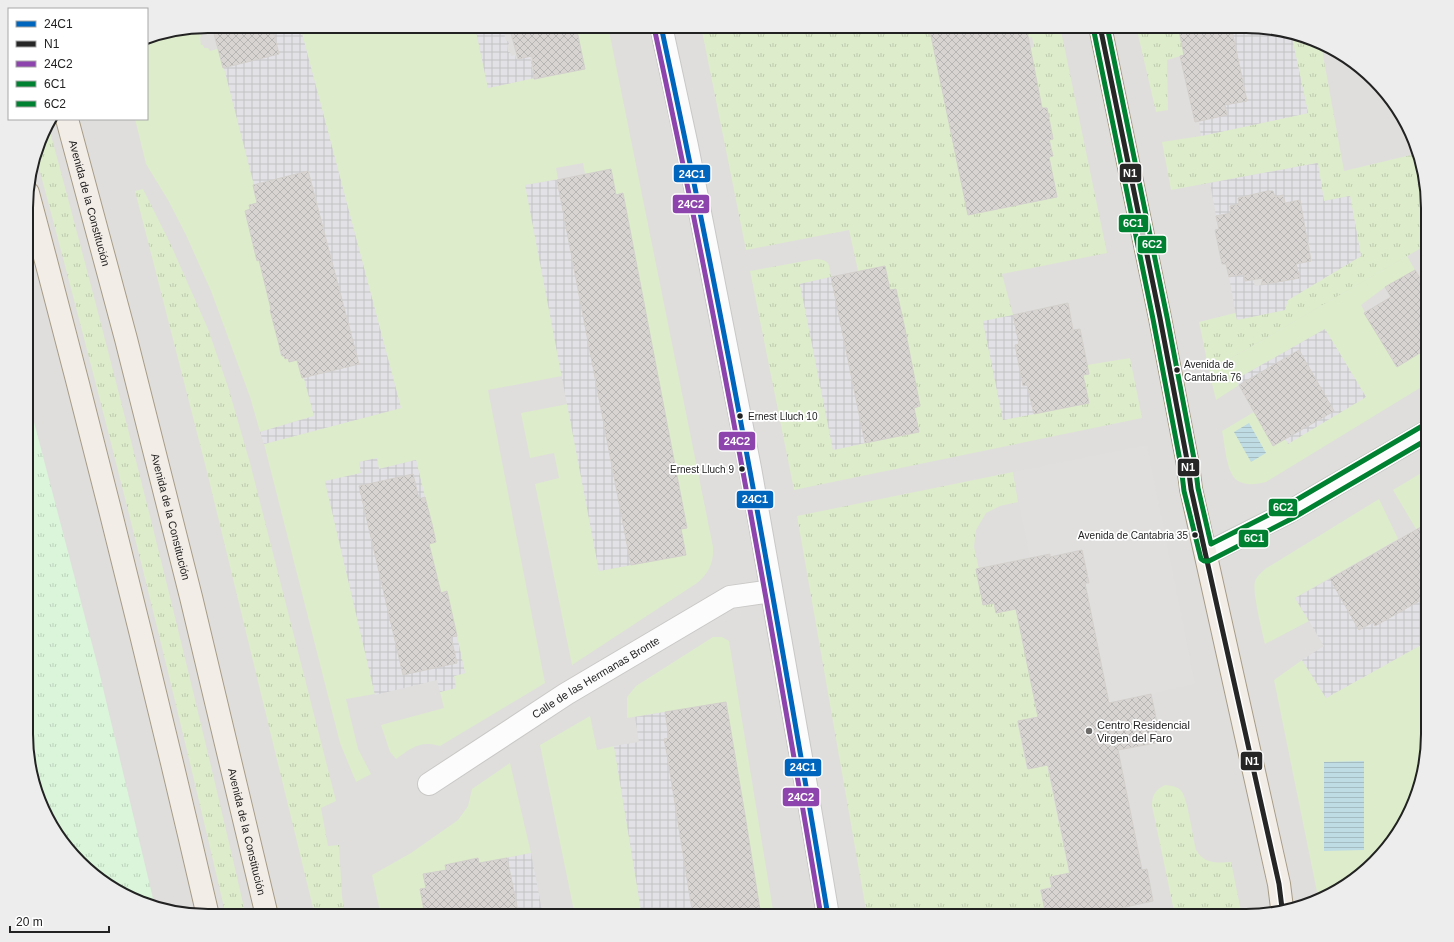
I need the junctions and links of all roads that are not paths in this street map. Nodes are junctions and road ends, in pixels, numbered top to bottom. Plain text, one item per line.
1 (663, 33) edge
2 (1101, 33) edge
3 (67, 120) edge
4 (33, 212) edge
5 (1421, 435) edge
6 (1206, 554) junction
7 (771, 591) junction
8 (429, 784) dead end
9 (1282, 906) edge
10 (206, 909) edge
11 (265, 909) edge
12 (827, 909) edge

1 - 7 street
2 - 6 main road
3 - 11 main road, Avenida de la Constitución
4 - 10 main road
5 - 6 street
6 - 9 main road
7 - 8 street, Calle de las Hermanas Bronte
7 - 12 street

